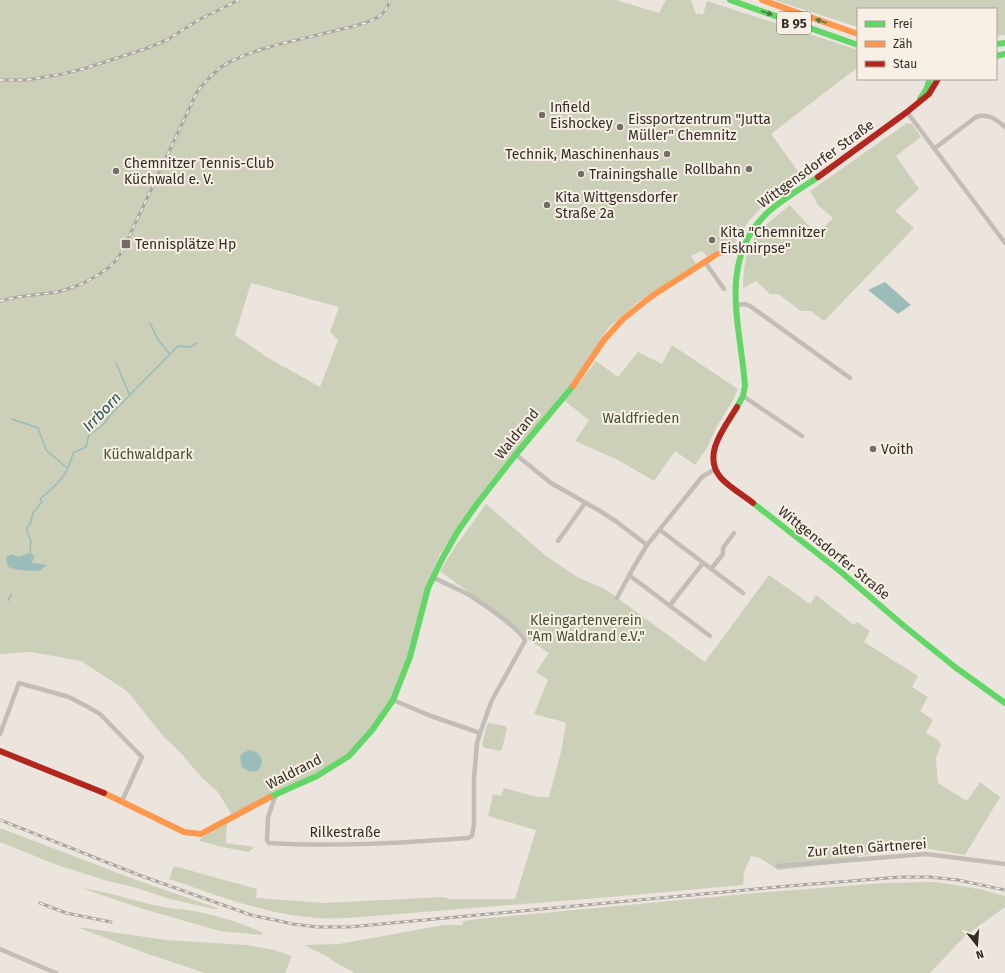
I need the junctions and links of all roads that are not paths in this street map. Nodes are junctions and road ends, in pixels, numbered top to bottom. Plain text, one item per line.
1 (730, 0) edge
2 (762, 0) edge
3 (857, 34) edge
4 (857, 45) edge
5 (929, 80) edge
6 (937, 80) edge
7 (918, 103) junction
8 (907, 112) junction
9 (1005, 127) edge
10 (935, 148) junction
11 (1005, 243) edge
12 (740, 252) junction
13 (705, 262) junction
14 (724, 289) dead end
15 (737, 304) junction
16 (850, 378) dead end
17 (743, 396) junction
18 (802, 436) dead end
19 (515, 454) junction
20 (715, 469) junction
21 (585, 503) junction
22 (660, 530) junction
23 (734, 533) dead end
24 (558, 541) dead end
25 (647, 545) junction
26 (703, 563) junction
27 (711, 569) junction
28 (629, 575) junction
29 (433, 577) junction
30 (743, 593) dead end
31 (617, 598) dead end
32 (670, 605) junction
33 (710, 636) dead end
34 (393, 700) junction
35 (1005, 703) edge
36 (480, 733) junction
37 (0, 734) edge
38 (0, 751) edge
39 (276, 794) junction
40 (122, 801) junction
41 (1005, 864) edge
42 (778, 866) dead end
43 (0, 949) edge
44 (56, 973) edge

1 -> 4 street, B 95
3 -> 2 street, B 95
5 - 7 street, Wittgensdorfer Straße
6 - 7 street, Wittgensdorfer Straße
7 - 8 street, Wittgensdorfer Straße
8 - 10 street
8 - 12 street, Wittgensdorfer Straße
9 - 10 street
10 - 11 street
12 - 13 street, Waldrand
12 - 15 street, Wittgensdorfer Straße
13 - 14 street
13 - 19 street, Waldrand
15 - 16 street
15 - 17 street, Wittgensdorfer Straße
17 - 18 street
17 - 20 street, Wittgensdorfer Straße
19 - 21 street
19 - 29 street, Waldrand
20 - 22 street
20 - 35 street, Wittgensdorfer Straße
21 - 24 street
21 - 25 street
22 - 25 street
22 - 26 street
23 - 27 street
25 - 28 street
26 - 27 street
26 - 32 street
27 - 30 street
28 - 31 street
28 - 32 street
29 - 34 street, Waldrand
29 - 36 street
32 - 33 street
34 - 36 street
34 - 39 street, Waldrand
36 - 39 street, Rilkestraße
37 - 40 street
38 - 40 street
39 - 40 street, Waldrand
41 - 42 street, Zur alten Gärtnerei
43 - 44 street

